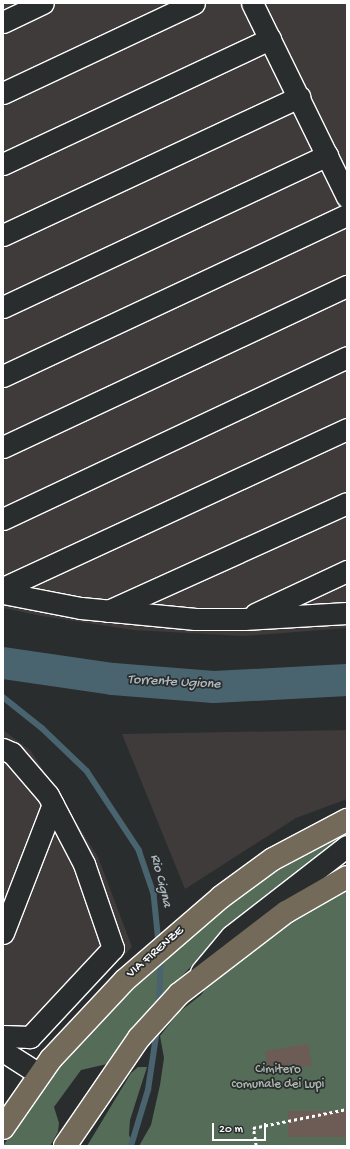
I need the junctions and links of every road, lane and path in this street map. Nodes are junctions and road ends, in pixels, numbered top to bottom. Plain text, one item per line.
1 (43, 3) edge
2 (194, 3) edge
3 (252, 3) edge
4 (3, 22) edge
5 (270, 39) junction
6 (3, 93) edge
7 (298, 97) junction
8 (327, 155) junction
9 (3, 164) edge
10 (347, 197) edge
11 (347, 215) edge
12 (3, 235) edge
13 (347, 286) edge
14 (3, 307) edge
15 (347, 357) edge
16 (3, 376) edge
17 (347, 429) edge
18 (3, 447) edge
19 (347, 503) edge
20 (3, 518) edge
21 (347, 570) edge
22 (3, 588) edge
23 (3, 593) edge
24 (107, 611) junction
25 (347, 613) edge
26 (244, 620) junction
27 (3, 749) edge
28 (53, 804) junction
29 (347, 820) edge
30 (347, 846) edge
31 (347, 877) edge
32 (3, 933) edge
33 (187, 987) junction
34 (3, 1036) edge
35 (3, 1050) edge
36 (39, 1074) junction
37 (347, 1110) edge
38 (3, 1128) edge
39 (65, 1146) edge
40 (256, 1146) edge

1 - 4 street
2 - 6 street
3 - 5 street
5 - 7 street
5 - 9 street
7 - 8 street
7 - 12 street
8 - 10 street
8 - 14 street
11 - 16 street
13 - 18 street
15 - 20 street
17 - 22 street
19 - 24 street
21 - 26 street
23 - 24 street
24 - 26 street
25 - 26 street
27 - 28 street
28 - 32 street
28 - 34 street
29 - 36 main road, VIA FIRENZE
30 - 33 street
31 - 33 main road
33 - 39 main road
35 - 36 street
36 - 38 main road, VIA FIRENZE
37 - 40 path

